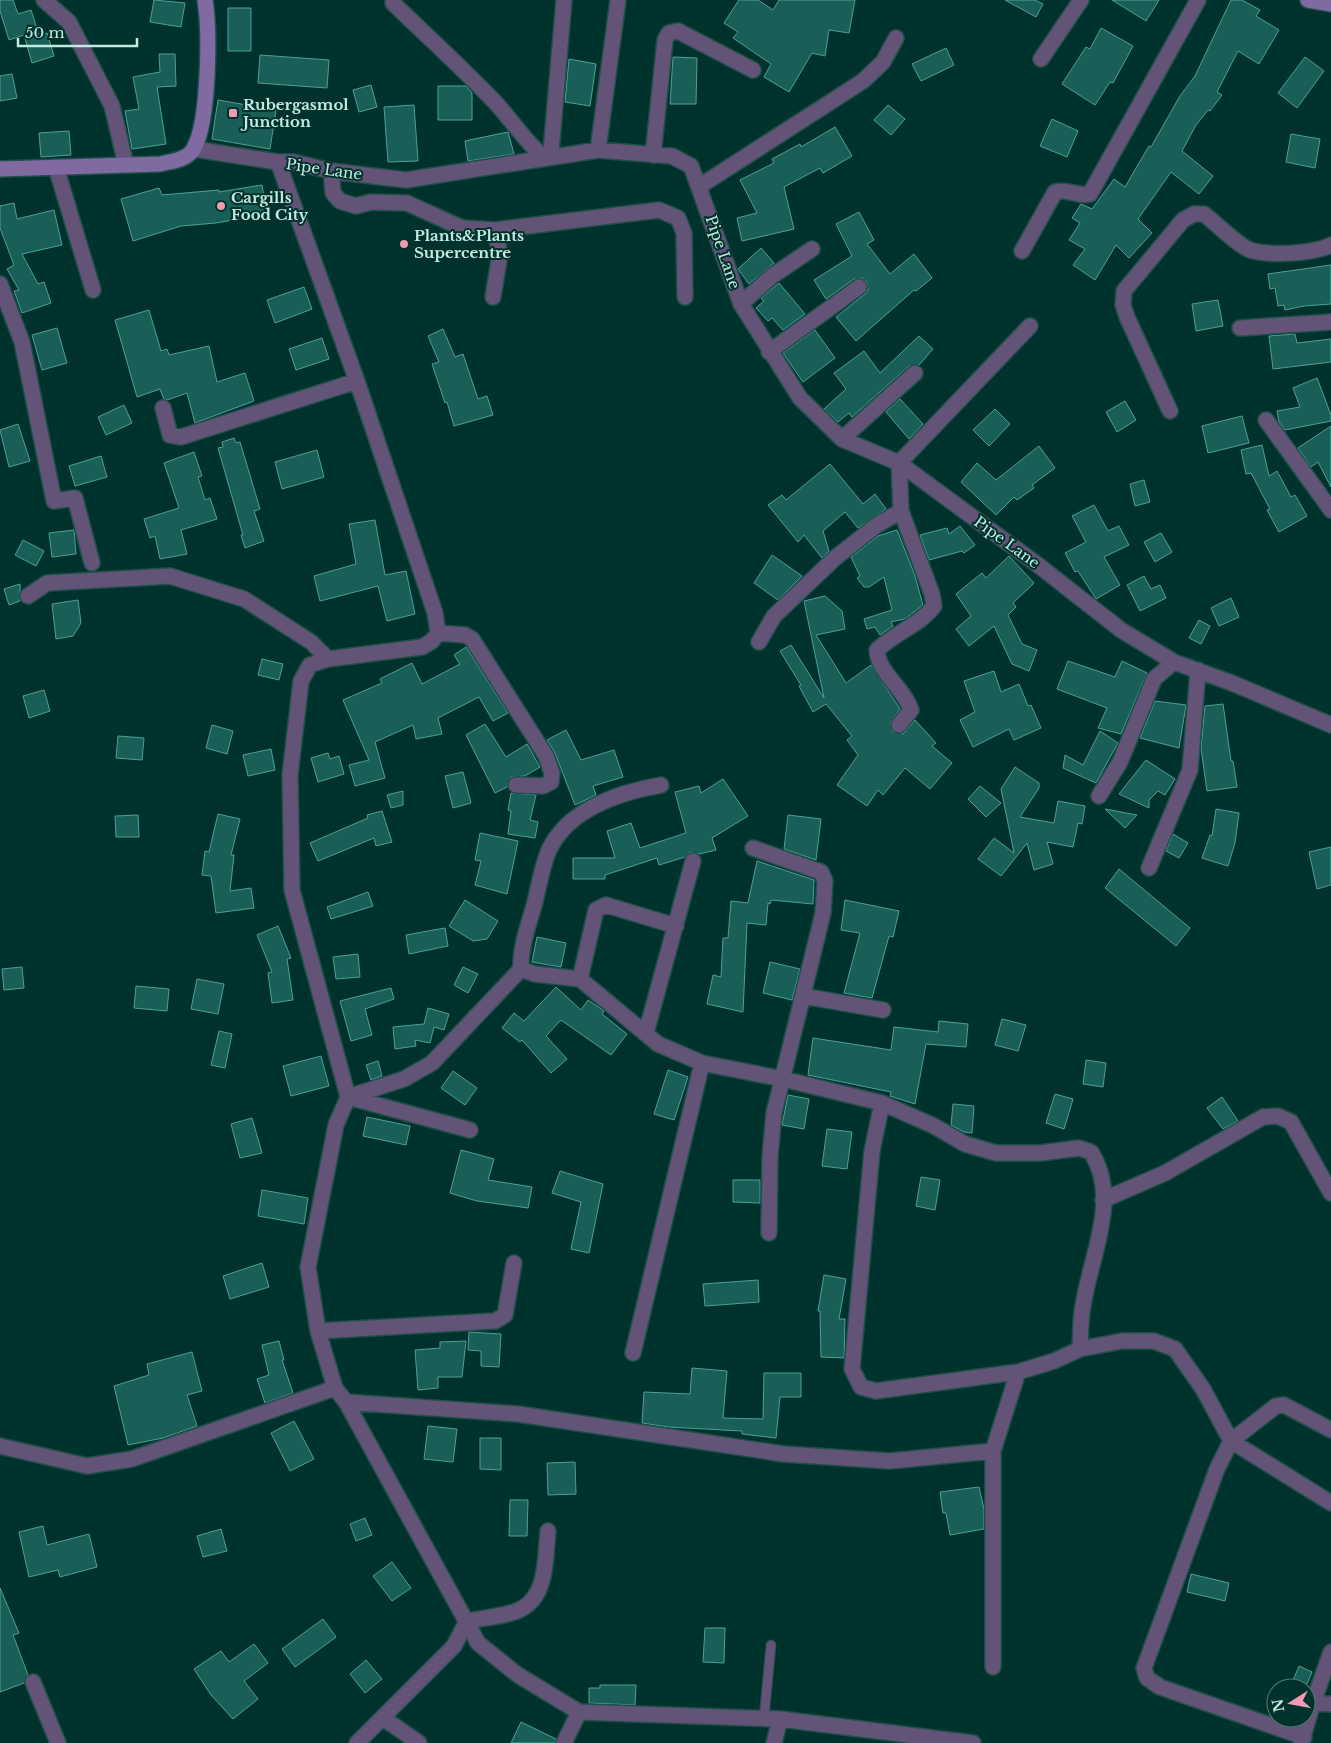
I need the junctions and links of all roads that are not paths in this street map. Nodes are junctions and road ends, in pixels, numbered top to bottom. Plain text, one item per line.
1 (44, 0) edge
2 (205, 0) edge
3 (564, 0) edge
4 (618, 0) edge
5 (1081, 0) edge
6 (1198, 0) edge
7 (1308, 0) edge
8 (393, 3) dead end
9 (1331, 4) edge
10 (896, 38) dead end
11 (1041, 59) dead end
12 (753, 70) dead end
13 (194, 149) junction
14 (598, 150) junction
15 (653, 155) junction
16 (544, 158) junction
17 (278, 162) junction
18 (126, 164) junction
19 (56, 167) junction
20 (0, 169) edge
21 (331, 171) junction
22 (700, 186) junction
23 (495, 230) junction
24 (1331, 245) edge
25 (812, 249) dead end
26 (1022, 251) dead end
27 (0, 284) edge
28 (860, 287) dead end
29 (94, 290) dead end
30 (493, 297) dead end
31 (685, 297) dead end
32 (741, 304) junction
33 (1331, 322) edge
34 (1030, 326) dead end
35 (1240, 328) dead end
36 (769, 352) junction
37 (915, 373) dead end
38 (357, 381) junction
39 (162, 408) dead end
40 (1170, 411) dead end
41 (1266, 420) dead end
42 (842, 439) junction
43 (900, 464) junction
44 (1331, 510) edge
45 (901, 511) junction
46 (92, 563) dead end
47 (28, 596) dead end
48 (438, 633) junction
49 (759, 642) dead end
50 (328, 659) junction
51 (1174, 662) junction
52 (1198, 670) junction
53 (899, 725) dead end
54 (1331, 725) edge
55 (516, 785) dead end
56 (661, 785) dead end
57 (1099, 796) dead end
58 (753, 848) dead end
59 (693, 861) dead end
60 (1149, 868) dead end
61 (676, 926) junction
62 (521, 969) junction
63 (580, 979) junction
64 (803, 996) junction
65 (883, 1010) dead end
66 (646, 1033) junction
67 (702, 1063) junction
68 (783, 1079) junction
69 (348, 1097) junction
70 (882, 1103) junction
71 (470, 1130) dead end
72 (1331, 1193) edge
73 (1103, 1200) junction
74 (769, 1233) dead end
75 (514, 1263) dead end
76 (318, 1331) junction
77 (1080, 1349) junction
78 (633, 1353) dead end
79 (1018, 1372) junction
80 (335, 1388) junction
81 (346, 1402) junction
82 (1331, 1430) edge
83 (1231, 1441) junction
84 (0, 1446) edge
85 (994, 1451) junction
86 (1331, 1503) edge
87 (548, 1531) dead end
88 (467, 1621) junction
89 (771, 1645) dead end
90 (1331, 1652) edge
91 (993, 1667) dead end
92 (33, 1682) dead end
93 (1316, 1694) edge
94 (1316, 1703) edge
95 (1331, 1704) edge
96 (578, 1712) junction
97 (383, 1718) junction
98 (764, 1718) junction
99 (780, 1719) junction
100 (1306, 1728) edge
101 (874, 1736) edge
102 (1302, 1740) edge
103 (58, 1743) edge
104 (357, 1743) edge
105 (418, 1743) edge
106 (564, 1743) edge
107 (774, 1743) edge
108 (973, 1743) edge

1 - 18 street
2 - 13 street
3 - 16 street
4 - 14 street
5 - 11 street
6 - 26 street
7 - 9 street
8 - 16 street
10 - 22 street
12 - 15 street
13 - 17 street, Pipe Lane
13 - 18 street
14 - 15 street, Pipe Lane
14 - 16 street, Pipe Lane
15 - 22 street, Pipe Lane
16 - 21 street, Pipe Lane
17 - 21 street, Pipe Lane
17 - 38 street
18 - 19 street
19 - 20 street
19 - 29 street
21 - 23 street
22 - 32 street, Pipe Lane
23 - 30 street
23 - 31 street
24 - 40 street
25 - 32 street
27 - 46 street
28 - 36 street
32 - 36 street, Pipe Lane
33 - 35 street
34 - 43 street
36 - 42 street, Pipe Lane
37 - 42 street
38 - 39 street
38 - 48 street
41 - 44 street
42 - 43 street, Pipe Lane
43 - 45 street
43 - 51 street, Pipe Lane
45 - 49 street
45 - 53 street
47 - 50 street
48 - 50 street
48 - 55 street
50 - 69 street
51 - 52 street, Pipe Lane
51 - 57 street
52 - 54 street, Pipe Lane
52 - 60 street
56 - 62 street
58 - 64 street
59 - 61 street
61 - 63 street
61 - 66 street
62 - 63 street
62 - 69 street
63 - 66 street
64 - 65 street
64 - 68 street
66 - 67 street
67 - 68 street
67 - 78 street
68 - 70 street
68 - 74 street
69 - 71 street
69 - 76 street
70 - 73 street
70 - 79 street
72 - 73 street
73 - 77 street
75 - 76 street
76 - 80 street
77 - 79 street
77 - 83 street
79 - 85 street
80 - 81 street
80 - 84 street
81 - 85 street
81 - 88 street
82 - 83 street
83 - 86 street
83 - 102 street
85 - 91 street
87 - 88 street
88 - 96 street
88 - 97 street
89 - 98 lane
90 - 93 street
92 - 103 street
94 - 95 street
96 - 98 street
96 - 106 street
97 - 104 street
97 - 105 street
98 - 99 street
99 - 101 street
99 - 107 street
100 - 102 street
101 - 108 street

